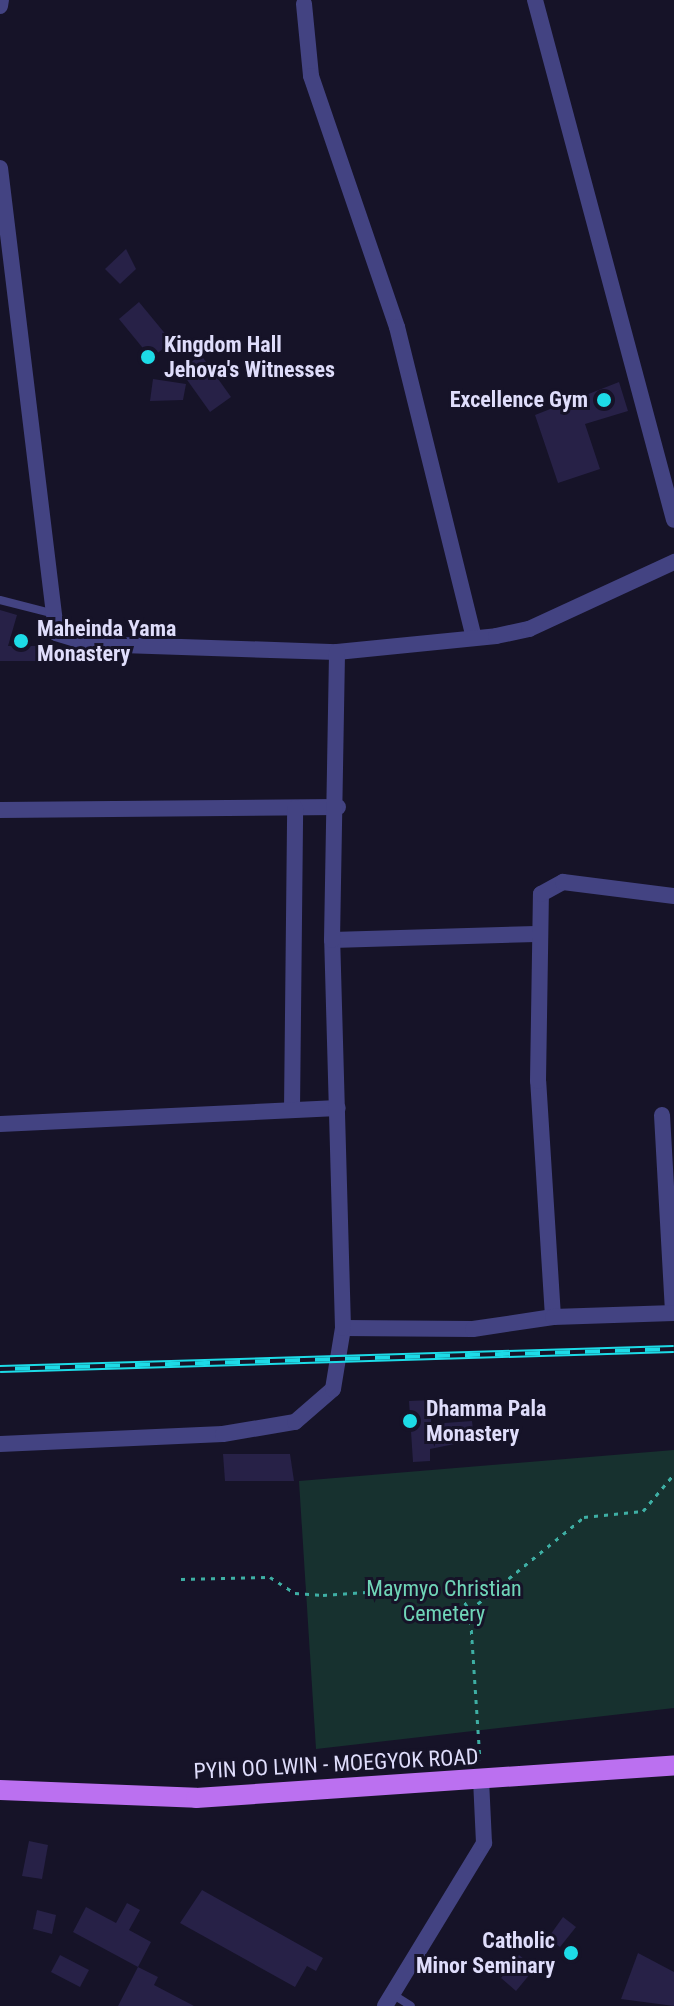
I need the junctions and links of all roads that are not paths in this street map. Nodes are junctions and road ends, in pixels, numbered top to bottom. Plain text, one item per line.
1 (535, 0) edge
2 (304, 4) dead end
3 (0, 168) edge
4 (674, 520) edge
5 (674, 562) edge
6 (0, 600) edge
7 (51, 613) junction
8 (474, 638) junction
9 (337, 652) junction
10 (338, 807) junction
11 (295, 808) junction
12 (0, 810) edge
13 (674, 896) edge
14 (536, 934) junction
15 (332, 940) junction
16 (338, 1108) junction
17 (292, 1110) junction
18 (662, 1115) dead end
19 (0, 1124) edge
20 (674, 1313) edge
21 (553, 1317) junction
22 (343, 1328) junction
23 (0, 1444) edge
24 (674, 1765) edge
25 (481, 1779) junction
26 (0, 1790) edge
27 (389, 2000) edge
28 (411, 2006) edge

1 - 4 street
2 - 8 street
3 - 7 street
5 - 8 street
6 - 7 lane
7 - 9 street
8 - 9 street
9 - 10 street
10 - 11 street
10 - 15 street
11 - 12 street
11 - 17 street
13 - 14 street
14 - 15 street
14 - 21 street
15 - 16 street
16 - 17 street
16 - 22 street
17 - 19 street
18 - 20 street
20 - 21 street
21 - 22 street
22 - 23 street
24 - 25 main road, PYIN OO LWIN - MOEGYOK ROAD
25 - 26 main road, PYIN OO LWIN - MOEGYOK ROAD
25 - 27 street
27 - 28 lane

